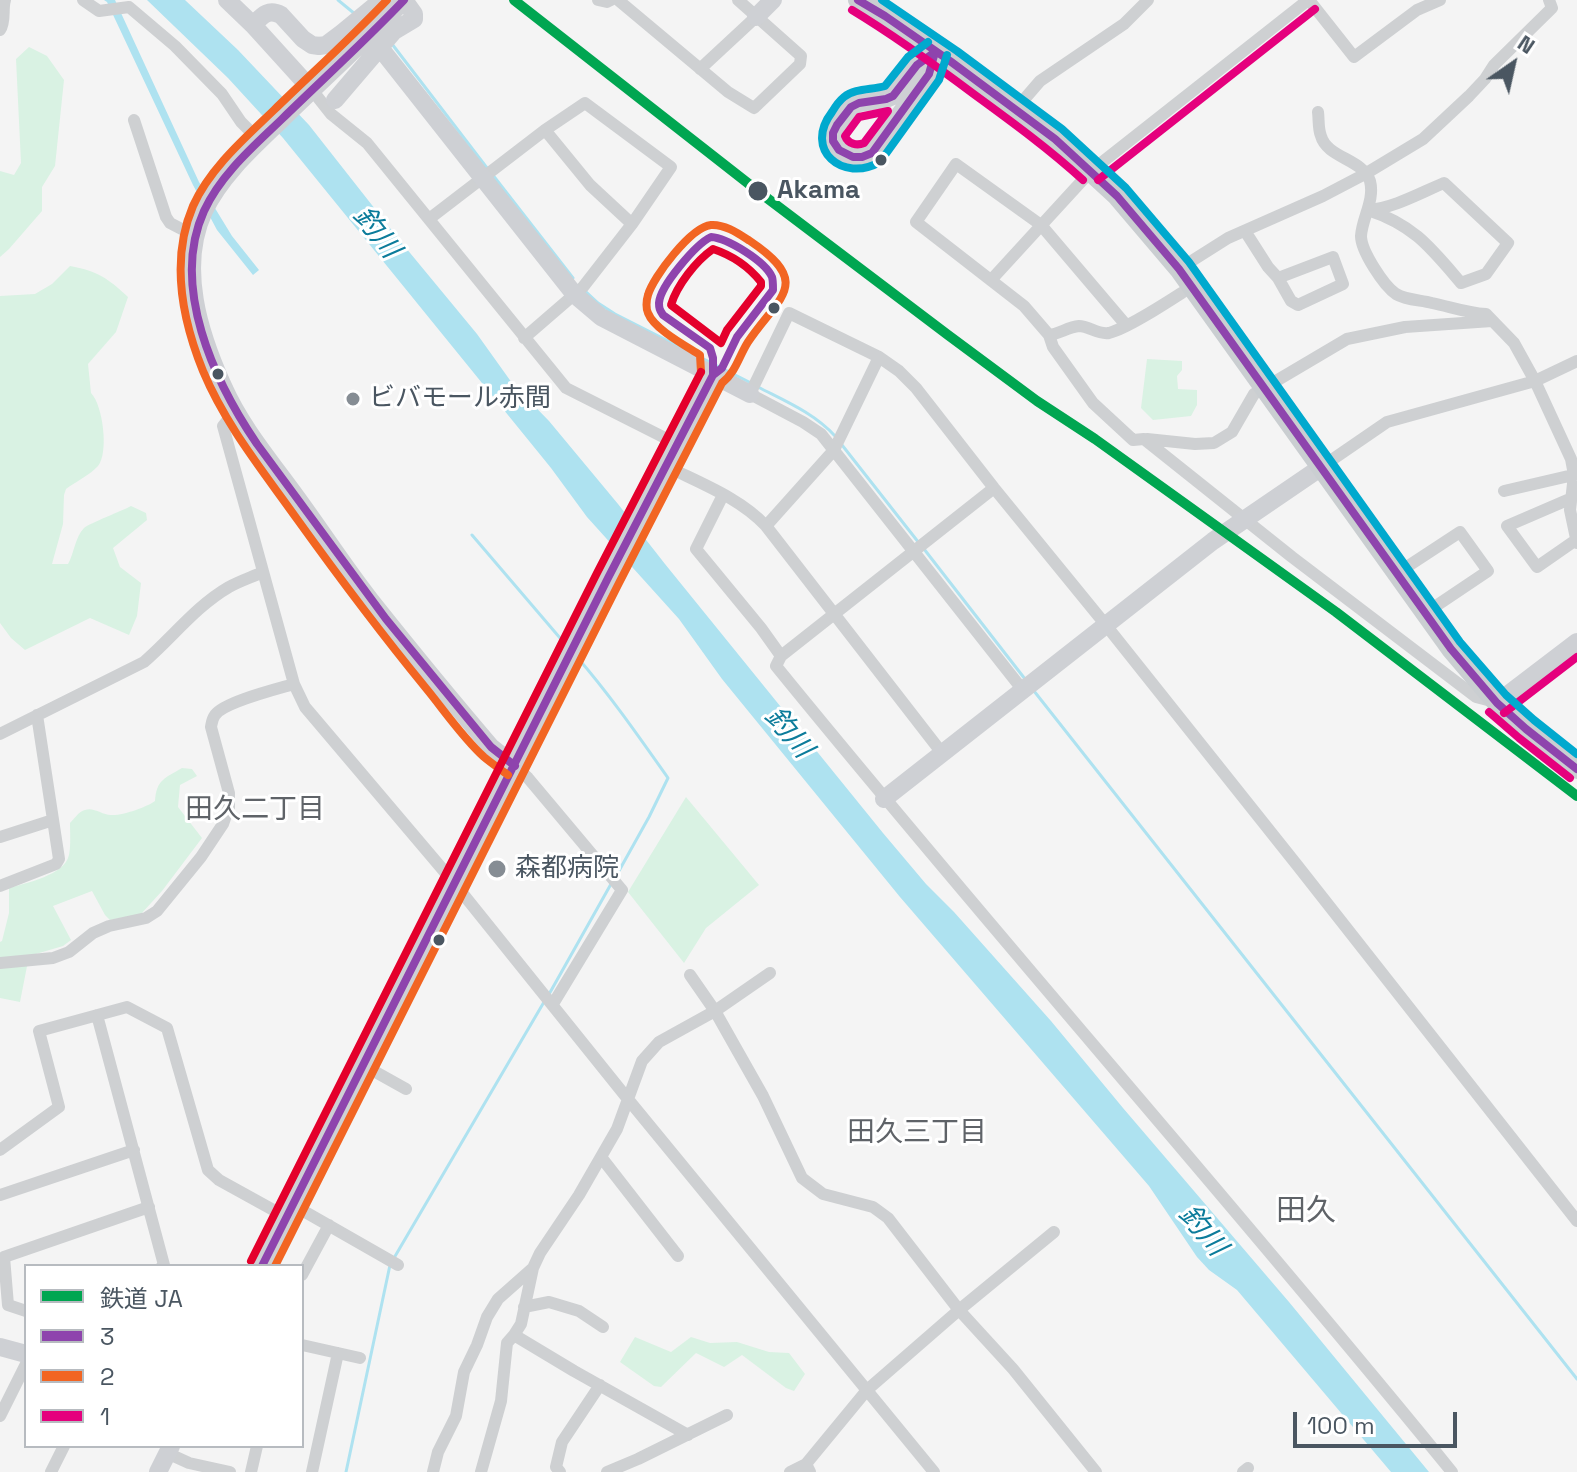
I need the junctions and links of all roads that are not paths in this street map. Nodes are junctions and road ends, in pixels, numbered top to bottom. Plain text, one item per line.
1 (5, 0) edge
2 (83, 0) edge
3 (227, 0) edge
4 (382, 0) edge
5 (404, 0) edge
6 (598, 0) edge
7 (611, 0) edge
8 (618, 0) edge
9 (738, 0) edge
10 (773, 0) edge
11 (858, 0) edge
12 (1148, 0) edge
13 (1308, 0) edge
14 (1440, 0) edge
15 (1549, 0) edge
16 (756, 17) junction
17 (253, 25) junction
18 (0, 30) edge
19 (381, 49) junction
20 (935, 52) junction
21 (700, 69) junction
22 (308, 94) junction
23 (335, 100) dead end
24 (1015, 110) junction
25 (1318, 112) dead end
26 (134, 120) dead end
27 (545, 130) junction
28 (261, 140) junction
29 (1091, 171) junction
30 (1365, 174) junction
31 (482, 179) junction
32 (1368, 210) junction
33 (429, 219) junction
34 (632, 224) junction
35 (1041, 225) junction
36 (1245, 231) junction
37 (195, 236) junction
38 (1179, 269) junction
39 (1278, 278) junction
40 (992, 279) junction
41 (1191, 287) junction
42 (575, 295) junction
43 (1492, 321) junction
44 (1126, 325) junction
45 (1049, 335) junction
46 (524, 338) junction
47 (879, 357) junction
48 (1577, 361) edge
49 (713, 375) junction
50 (1535, 381) junction
51 (1264, 388) junction
52 (750, 394) junction
53 (236, 410) junction
54 (1144, 439) junction
55 (677, 444) junction
56 (834, 450) junction
57 (666, 466) junction
58 (1320, 468) junction
59 (1576, 474) edge
60 (994, 488) junction
61 (1504, 491) dead end
62 (723, 495) junction
63 (1572, 498) junction
64 (1246, 518) junction
65 (766, 526) junction
66 (1577, 542) edge
67 (914, 552) junction
68 (263, 572) junction
69 (1396, 574) junction
70 (1424, 614) junction
71 (835, 615) junction
72 (1105, 624) junction
73 (1577, 642) edge
74 (781, 656) junction
75 (294, 684) junction
76 (1022, 689) junction
77 (1497, 703) junction
78 (37, 715) junction
79 (0, 734) edge
80 (942, 753) junction
81 (515, 766) junction
82 (1577, 769) edge
83 (884, 799) junction
84 (53, 820) junction
85 (0, 837) edge
86 (455, 884) junction
87 (0, 886) edge
88 (0, 963) edge
89 (770, 973) dead end
90 (690, 975) dead end
91 (553, 1004) junction
92 (715, 1011) junction
93 (97, 1015) junction
94 (363, 1065) junction
95 (406, 1089) dead end
96 (627, 1098) junction
97 (0, 1150) edge
98 (134, 1150) junction
99 (601, 1157) junction
100 (0, 1195) edge
101 (149, 1207) junction
102 (290, 1211) junction
103 (1577, 1221) edge
104 (329, 1225) junction
105 (1054, 1232) dead end
106 (678, 1256) dead end
107 (164, 1264) edge
108 (263, 1264) edge
109 (398, 1265) dead end
110 (533, 1268) junction
111 (304, 1271) edge
112 (524, 1307) junction
113 (24, 1310) edge
114 (959, 1310) junction
115 (603, 1327) dead end
116 (514, 1335) junction
117 (304, 1345) edge
118 (0, 1347) edge
119 (24, 1353) edge
120 (338, 1353) junction
121 (360, 1358) dead end
122 (24, 1368) edge
123 (600, 1385) junction
124 (867, 1390) junction
125 (727, 1415) dead end
126 (0, 1416) edge
127 (688, 1435) junction
128 (63, 1448) edge
129 (257, 1448) edge
130 (169, 1450) edge
131 (808, 1468) edge
132 (51, 1472) edge
133 (158, 1472) edge
134 (230, 1472) edge
135 (251, 1472) edge
136 (312, 1472) edge
137 (433, 1472) edge
138 (481, 1472) edge
139 (560, 1472) edge
140 (607, 1472) edge
141 (790, 1472) edge
142 (934, 1472) edge
143 (1096, 1472) edge
144 (1452, 1472) edge

1 - 18 street
2 - 28 street
3 - 17 street
4 - 17 street
5 - 19 street
5 - 22 street
6 - 7 street
8 - 21 street
9 - 16 street
10 - 16 street
11 - 20 main road
12 - 24 street
13 - 14 street
13 - 29 street
15 - 30 street
16 - 21 street
16 - 21 street
17 - 22 street
19 - 23 street
19 - 31 street
20 - 20 street
20 - 24 main road
22 - 28 street
22 - 33 street
24 - 29 main road
25 - 30 street
26 - 37 street
27 - 31 street
27 - 34 street
27 - 34 street
28 - 37 street
29 - 35 street
29 - 38 main road
30 - 32 street
30 - 36 street
31 - 33 street
31 - 42 street
32 - 32 street
32 - 43 street
33 - 46 street
34 - 42 street
35 - 40 street
35 - 40 street
35 - 44 street
36 - 38 street
36 - 39 street
37 - 53 street
38 - 41 main road
39 - 39 street
40 - 45 street
41 - 44 street
41 - 51 main road
42 - 46 street
42 - 49 street
43 - 50 street
43 - 51 street
44 - 45 street
45 - 54 street
46 - 55 street
47 - 52 street
47 - 56 street
47 - 60 street
48 - 50 street
49 - 52 street
49 - 55 street
50 - 58 street
50 - 59 street
51 - 54 street
51 - 58 main road
52 - 56 street
53 - 68 street
53 - 81 street
54 - 64 street
55 - 57 street
56 - 65 street
56 - 67 street
57 - 62 street
57 - 81 street
58 - 64 street
58 - 69 main road
59 - 61 street
59 - 63 street
60 - 67 street
60 - 72 street
62 - 65 street
62 - 74 street
63 - 66 street
63 - 66 street
64 - 72 street
64 - 77 street
65 - 71 street
67 - 71 street
67 - 76 street
68 - 75 street
68 - 78 street
69 - 70 main road
69 - 70 street
70 - 77 main road
71 - 74 street
71 - 80 street
72 - 76 street
72 - 103 street
73 - 77 street
74 - 83 street
75 - 86 street
75 - 88 street
76 - 80 street
77 - 82 main road
78 - 79 street
78 - 84 street
80 - 83 street
81 - 86 street
81 - 91 street
83 - 144 street
84 - 85 street
84 - 87 street
86 - 91 street
86 - 94 street
89 - 92 street
90 - 92 street
91 - 96 street
92 - 96 street
92 - 114 street
93 - 97 street
93 - 98 street
93 - 102 street
94 - 95 street
94 - 102 street
96 - 99 street
96 - 124 street
98 - 100 street
98 - 101 street
99 - 106 street
99 - 110 street
101 - 107 street
101 - 113 street
102 - 104 street
102 - 108 street
104 - 109 street
104 - 111 street
105 - 114 street
110 - 112 street
110 - 137 street
112 - 115 street
112 - 116 street
114 - 124 street
114 - 143 street
116 - 123 street
116 - 138 street
117 - 120 street
118 - 119 street
120 - 121 street
120 - 136 street
122 - 126 street
123 - 127 street
123 - 139 street
124 - 131 street
124 - 142 street
125 - 127 street
127 - 140 street
128 - 132 street
129 - 135 street
130 - 133 street
130 - 134 street
131 - 141 street

